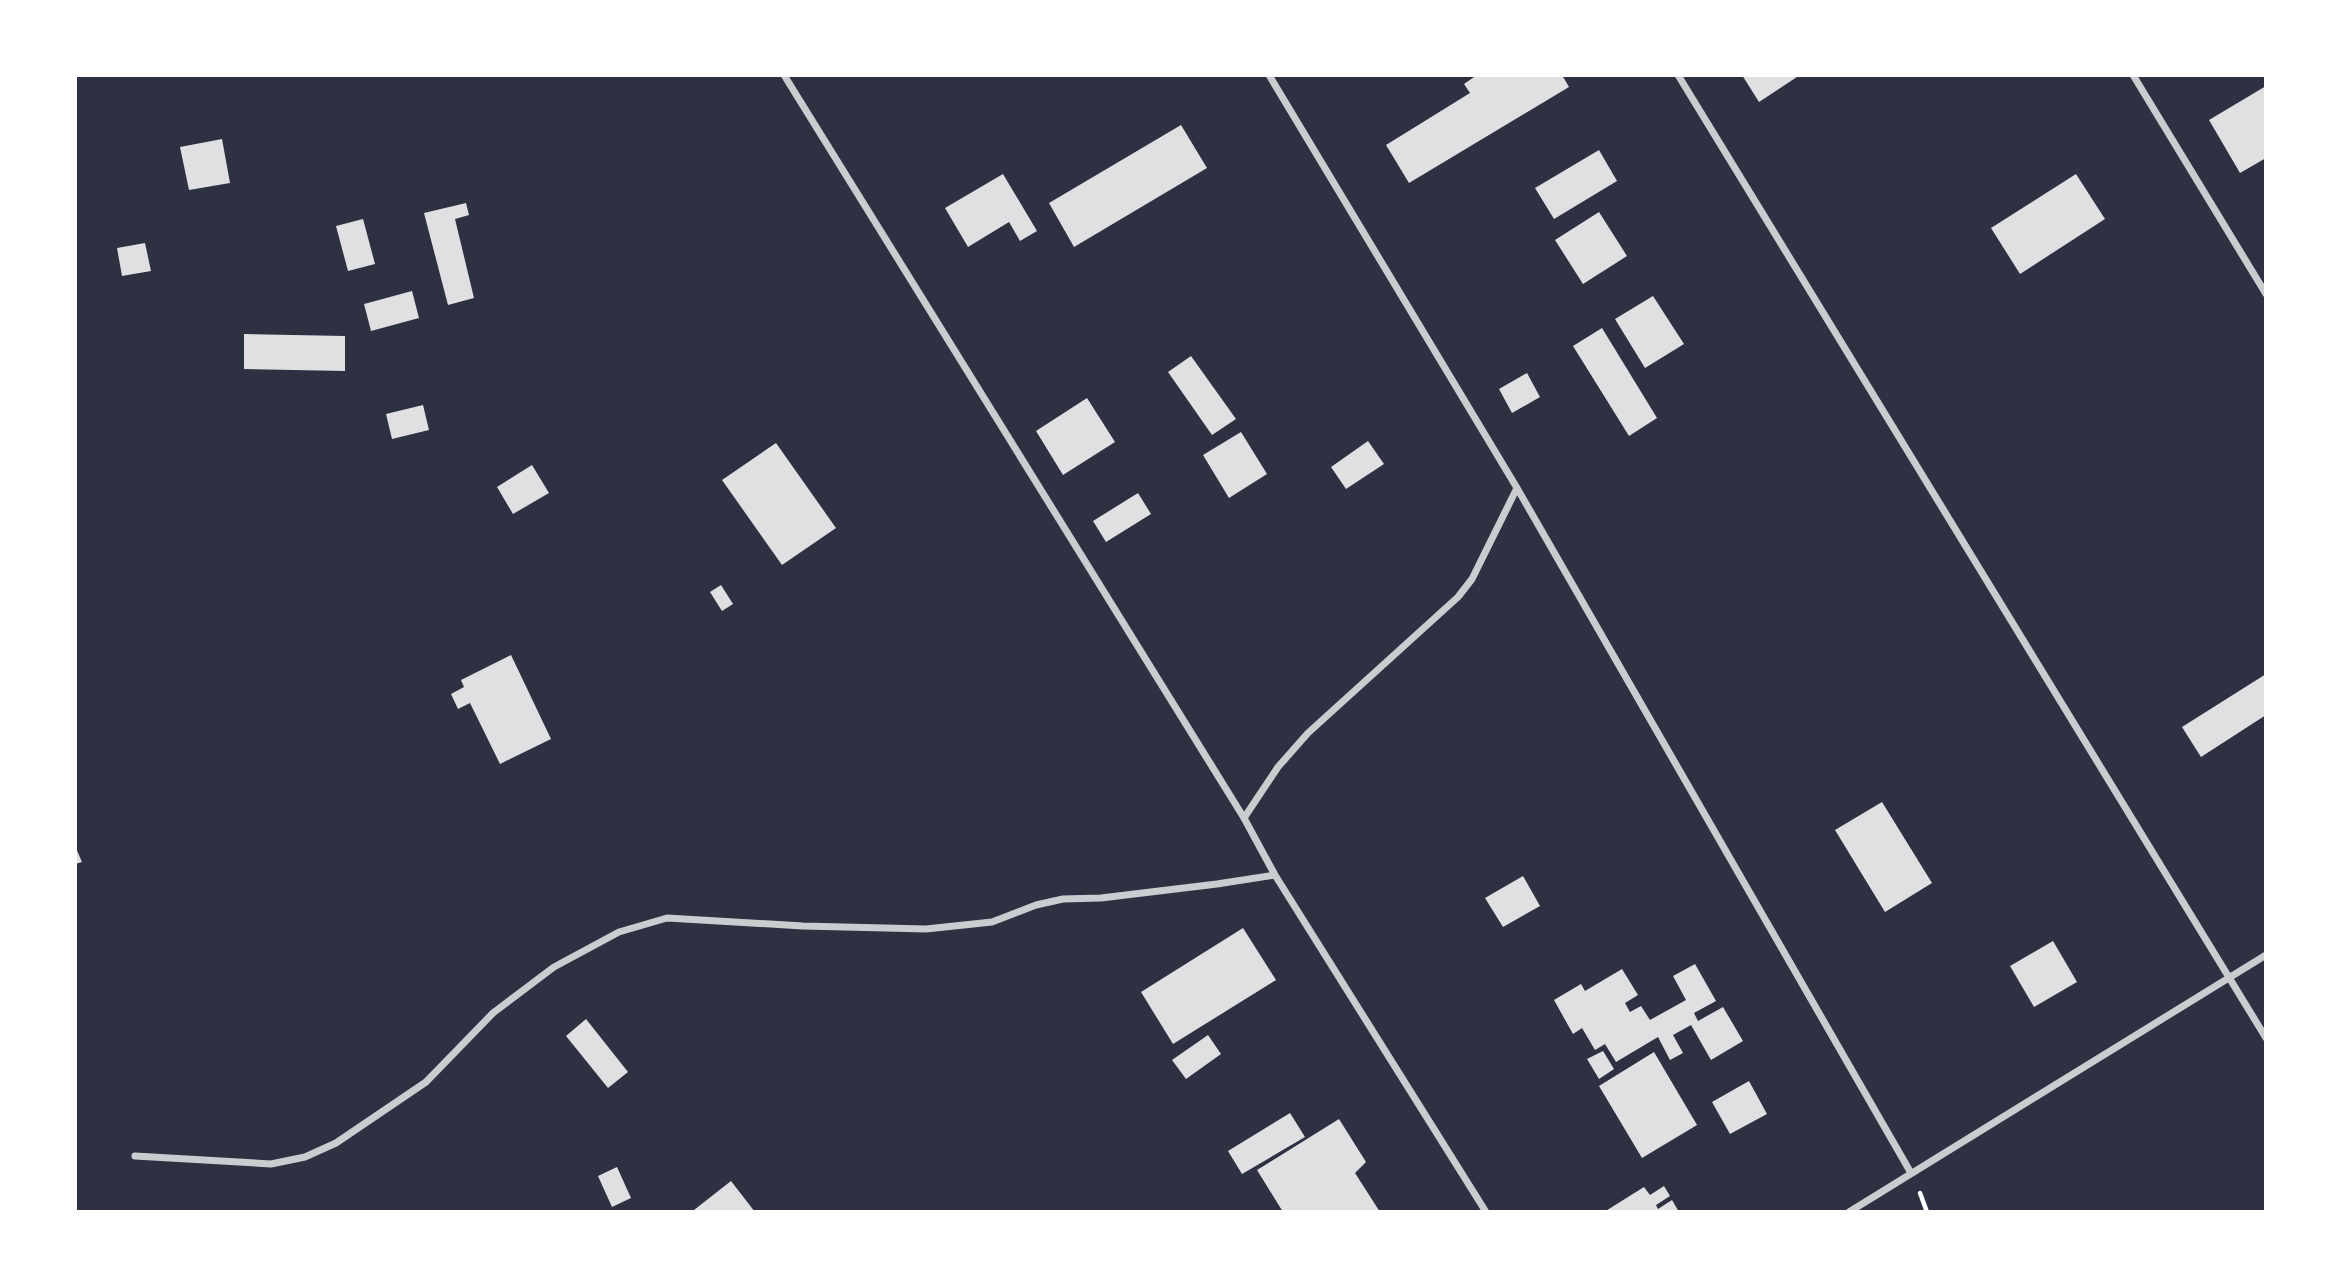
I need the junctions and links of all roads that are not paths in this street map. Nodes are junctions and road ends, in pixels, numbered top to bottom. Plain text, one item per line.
1 (784, 75) edge
2 (1269, 75) edge
3 (1678, 75) edge
4 (2133, 75) edge
5 (2266, 294) edge
6 (1517, 488) junction
7 (1244, 818) junction
8 (1275, 875) junction
9 (2266, 955) edge
10 (2230, 978) junction
11 (2266, 1038) edge
12 (135, 1156) dead end
13 (1911, 1173) junction
14 (1486, 1212) edge
15 (1849, 1212) edge

1 - 7 street
2 - 6 street
3 - 10 street
4 - 5 street
6 - 7 street
6 - 13 street
7 - 8 street
8 - 12 street
8 - 14 street
9 - 10 street
10 - 11 street
10 - 13 street
13 - 15 street

